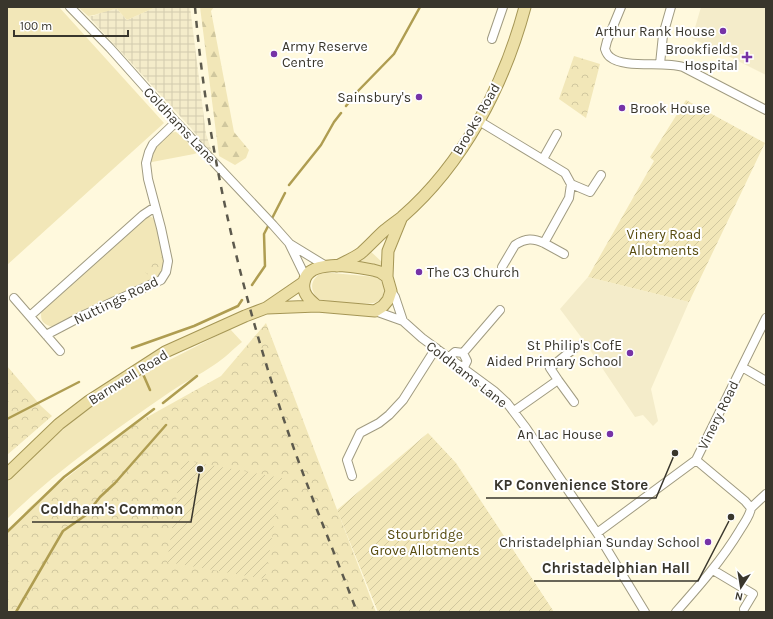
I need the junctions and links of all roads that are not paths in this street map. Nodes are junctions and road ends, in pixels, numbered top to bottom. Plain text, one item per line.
1 (70, 7) edge
2 (503, 7) edge
3 (525, 7) edge
4 (621, 7) edge
5 (671, 7) edge
6 (492, 39) dead end
7 (660, 64) junction
8 (766, 110) edge
9 (479, 121) junction
10 (176, 122) junction
11 (557, 134) dead end
12 (543, 159) junction
13 (601, 175) dead end
14 (571, 184) junction
15 (155, 207) junction
16 (402, 217) junction
17 (289, 243) junction
18 (544, 243) junction
19 (564, 254) dead end
20 (332, 266) junction
21 (502, 267) dead end
22 (387, 277) junction
23 (305, 280) junction
24 (391, 290) junction
25 (14, 298) dead end
26 (317, 306) junction
27 (266, 308) junction
28 (500, 310) dead end
29 (374, 311) junction
30 (30, 316) junction
31 (766, 318) edge
32 (402, 321) junction
33 (46, 335) junction
34 (577, 346) dead end
35 (436, 348) junction
36 (60, 351) dead end
37 (463, 353) junction
38 (448, 358) junction
39 (742, 367) junction
40 (463, 369) junction
41 (558, 380) junction
42 (766, 381) edge
43 (574, 402) dead end
44 (514, 411) junction
45 (696, 460) junction
46 (7, 474) edge
47 (352, 476) dead end
48 (766, 494) edge
49 (752, 508) junction
50 (597, 533) junction
51 (713, 570) junction
52 (744, 609) dead end
53 (645, 612) edge
54 (676, 612) edge

1 - 10 street, Coldhams Lane
2 - 6 street
3 - 9 main road, Brooks Road
4 - 7 street
5 - 7 street
7 - 8 street
9 - 12 street
9 - 16 main road, Brooks Road
10 - 15 street, Nuttings Road
10 - 17 street, Coldhams Lane
11 - 12 street
12 - 14 street
13 - 14 street
14 - 18 street
15 - 30 street
15 - 33 street, Nuttings Road
16 - 20 main road, Brooks Road
16 - 22 main road, Brooks Road
17 - 20 street, Coldhams Lane
17 - 23 street, Coldhams Lane
18 - 19 street
18 - 21 street
20 - 22 main road
20 - 23 main road, Brooks Road
22 - 24 main road, Brooks Road
23 - 26 main road
23 - 27 main road, Barnwell Road
24 - 29 main road
24 - 32 street
25 - 30 street
26 - 27 main road, Barnwell Road
26 - 29 main road, Barnwell Road
27 - 46 main road, Barnwell Road
28 - 37 street
29 - 32 street, Coldhams Lane
30 - 33 street
31 - 39 street, Vinery Road
32 - 35 street, Coldhams Lane
33 - 36 street
34 - 41 street
35 - 38 street, Coldhams Lane
35 - 47 street
37 - 38 street
37 - 40 street
38 - 40 street, Coldhams Lane
39 - 42 street
39 - 45 street, Vinery Road
40 - 44 street, Coldhams Lane
41 - 43 street
41 - 44 street
44 - 50 street, Coldhams Lane
45 - 49 street, Vinery Road
45 - 50 street
48 - 49 street
49 - 51 street
50 - 53 street, Coldhams Lane
51 - 52 street
51 - 54 street

